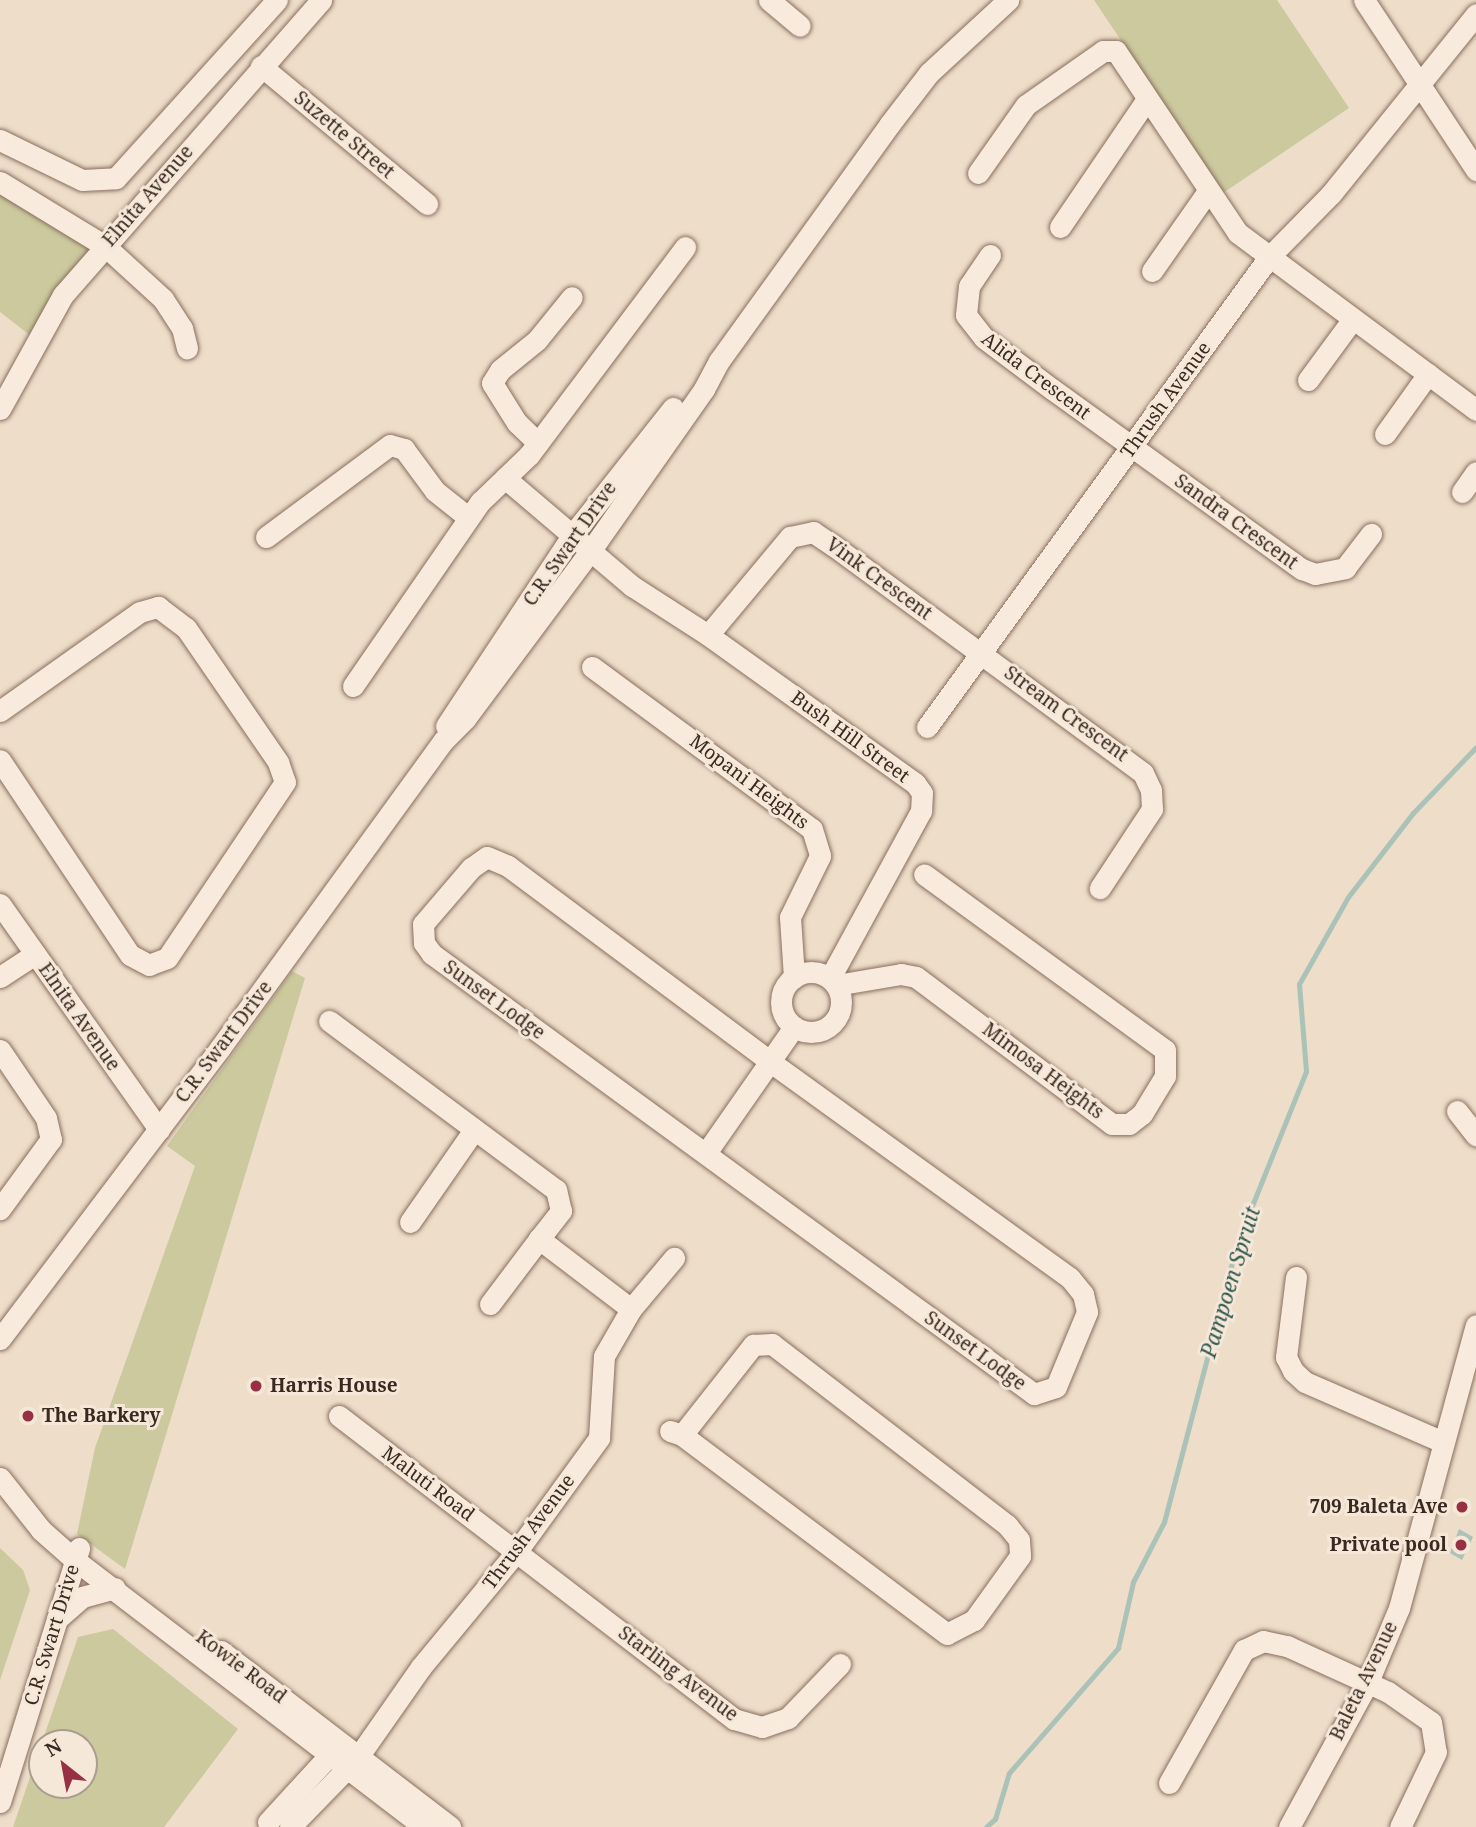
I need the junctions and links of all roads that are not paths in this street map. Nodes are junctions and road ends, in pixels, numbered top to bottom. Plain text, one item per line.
1 (277, 0) edge
2 (321, 0) edge
3 (769, 0) edge
4 (1008, 0) edge
5 (1364, 0) edge
6 (1476, 14) edge
7 (800, 26) dead end
8 (261, 66) junction
9 (1422, 85) junction
10 (1147, 99) junction
11 (0, 140) edge
12 (1476, 170) edge
13 (978, 173) dead end
14 (0, 182) edge
15 (1208, 191) junction
16 (427, 204) dead end
17 (1060, 227) dead end
18 (105, 246) junction
19 (685, 247) dead end
20 (990, 255) dead end
21 (1269, 257) junction
22 (1152, 271) dead end
23 (572, 298) dead end
24 (1352, 320) junction
25 (187, 348) dead end
26 (719, 360) junction
27 (1427, 374) junction
28 (1308, 380) dead end
29 (0, 409) edge
30 (1476, 410) edge
31 (1385, 434) dead end
32 (538, 443) junction
33 (1132, 448) junction
34 (1476, 472) edge
35 (505, 478) junction
36 (1462, 492) dead end
37 (469, 518) junction
38 (573, 534) junction
39 (1371, 534) dead end
40 (266, 537) dead end
41 (591, 550) junction
42 (708, 635) junction
43 (982, 653) junction
44 (593, 667) dead end
45 (352, 687) dead end
46 (0, 711) edge
47 (927, 727) dead end
48 (443, 741) junction
49 (0, 760) edge
50 (924, 874) dead end
51 (1100, 888) dead end
52 (0, 904) edge
53 (35, 954) junction
54 (0, 978) edge
55 (794, 978) junction
56 (833, 982) junction
57 (329, 1021) dead end
58 (794, 1027) junction
59 (0, 1050) edge
60 (772, 1063) junction
61 (1457, 1111) dead end
62 (159, 1129) junction
63 (474, 1130) junction
64 (1476, 1135) edge
65 (706, 1153) junction
66 (0, 1209) edge
67 (410, 1222) dead end
68 (539, 1239) junction
69 (674, 1258) dead end
70 (1296, 1277) dead end
71 (490, 1304) dead end
72 (631, 1309) junction
73 (1476, 1325) edge
74 (0, 1339) edge
75 (339, 1416) dead end
76 (676, 1433) joint
77 (1443, 1442) junction
78 (0, 1478) edge
79 (517, 1551) junction
80 (77, 1554) junction
81 (115, 1588) junction
82 (57, 1619) junction
83 (840, 1664) dead end
84 (1368, 1682) junction
85 (343, 1756) junction
86 (1169, 1783) dead end
87 (0, 1802) edge
88 (265, 1825) edge
89 (290, 1827) edge
90 (424, 1827) edge
91 (450, 1827) edge
92 (1289, 1827) edge
93 (1400, 1827) edge

1 - 11 street
2 - 8 street, Elnita Avenue
3 - 7 street
4 - 26 street, C.R. Swart Drive
5 - 9 street
6 - 9 street, Thrush Avenue
8 - 16 street, Suzette Street
8 - 18 street, Elnita Avenue
9 - 12 street
9 - 21 street, Thrush Avenue
10 - 13 street
10 - 15 street
10 - 17 street
14 - 18 street
15 - 21 street
15 - 22 street
18 - 25 street
18 - 29 street, Elnita Avenue
19 - 32 street
20 - 33 street, Alida Crescent
21 - 24 street
21 - 33 street, Thrush Avenue
23 - 32 street
24 - 27 street
24 - 28 street
26 - 38 street, C.R. Swart Drive
26 - 41 street, C.R. Swart Drive
27 - 30 street
27 - 31 street
32 - 35 street
33 - 39 street, Sandra Crescent
33 - 43 street, Thrush Avenue
34 - 36 street
35 - 37 street
35 - 38 street
37 - 40 street
37 - 45 street
38 - 41 street
38 - 48 street, C.R. Swart Drive
41 - 42 street
41 - 48 street, C.R. Swart Drive
42 - 43 street, Vink Crescent
42 - 56 street, Bush Hill Street
43 - 47 street, Thrush Avenue
43 - 51 street, Stream Crescent
44 - 55 street, Mopani Heights
46 - 49 street
48 - 62 street, C.R. Swart Drive
50 - 56 street, Mimosa Heights
52 - 53 street, Elnita Avenue
53 - 54 street
53 - 62 street, Elnita Avenue
55 - 56 street
55 - 58 street
56 - 58 street
57 - 63 street
58 - 60 street
59 - 66 street
60 - 65 street
60 - 65 street, Sunset Lodge
60 - 65 street, Sunset Lodge
61 - 64 street
62 - 74 street, C.R. Swart Drive
63 - 67 street
63 - 68 street
68 - 71 street
68 - 72 street
69 - 72 street, Thrush Avenue
70 - 77 street
72 - 79 street, Thrush Avenue
73 - 77 street, Baleta Avenue
75 - 79 street, Maluti Road
76 - 76 street
77 - 84 street, Baleta Avenue
78 - 80 street, Kowie Road
79 - 83 street, Starling Avenue
79 - 85 street, Thrush Avenue
80 - 81 street, Kowie Road
80 - 82 street, C.R. Swart Drive
80 - 85 street, Kowie Road
81 - 82 street
81 - 85 street, Kowie Road
82 - 87 street, C.R. Swart Drive
84 - 86 street
84 - 92 street, Baleta Avenue
84 - 93 street
85 - 88 street
85 - 89 street
85 - 90 street, Kowie Road
85 - 91 street, Kowie Road

